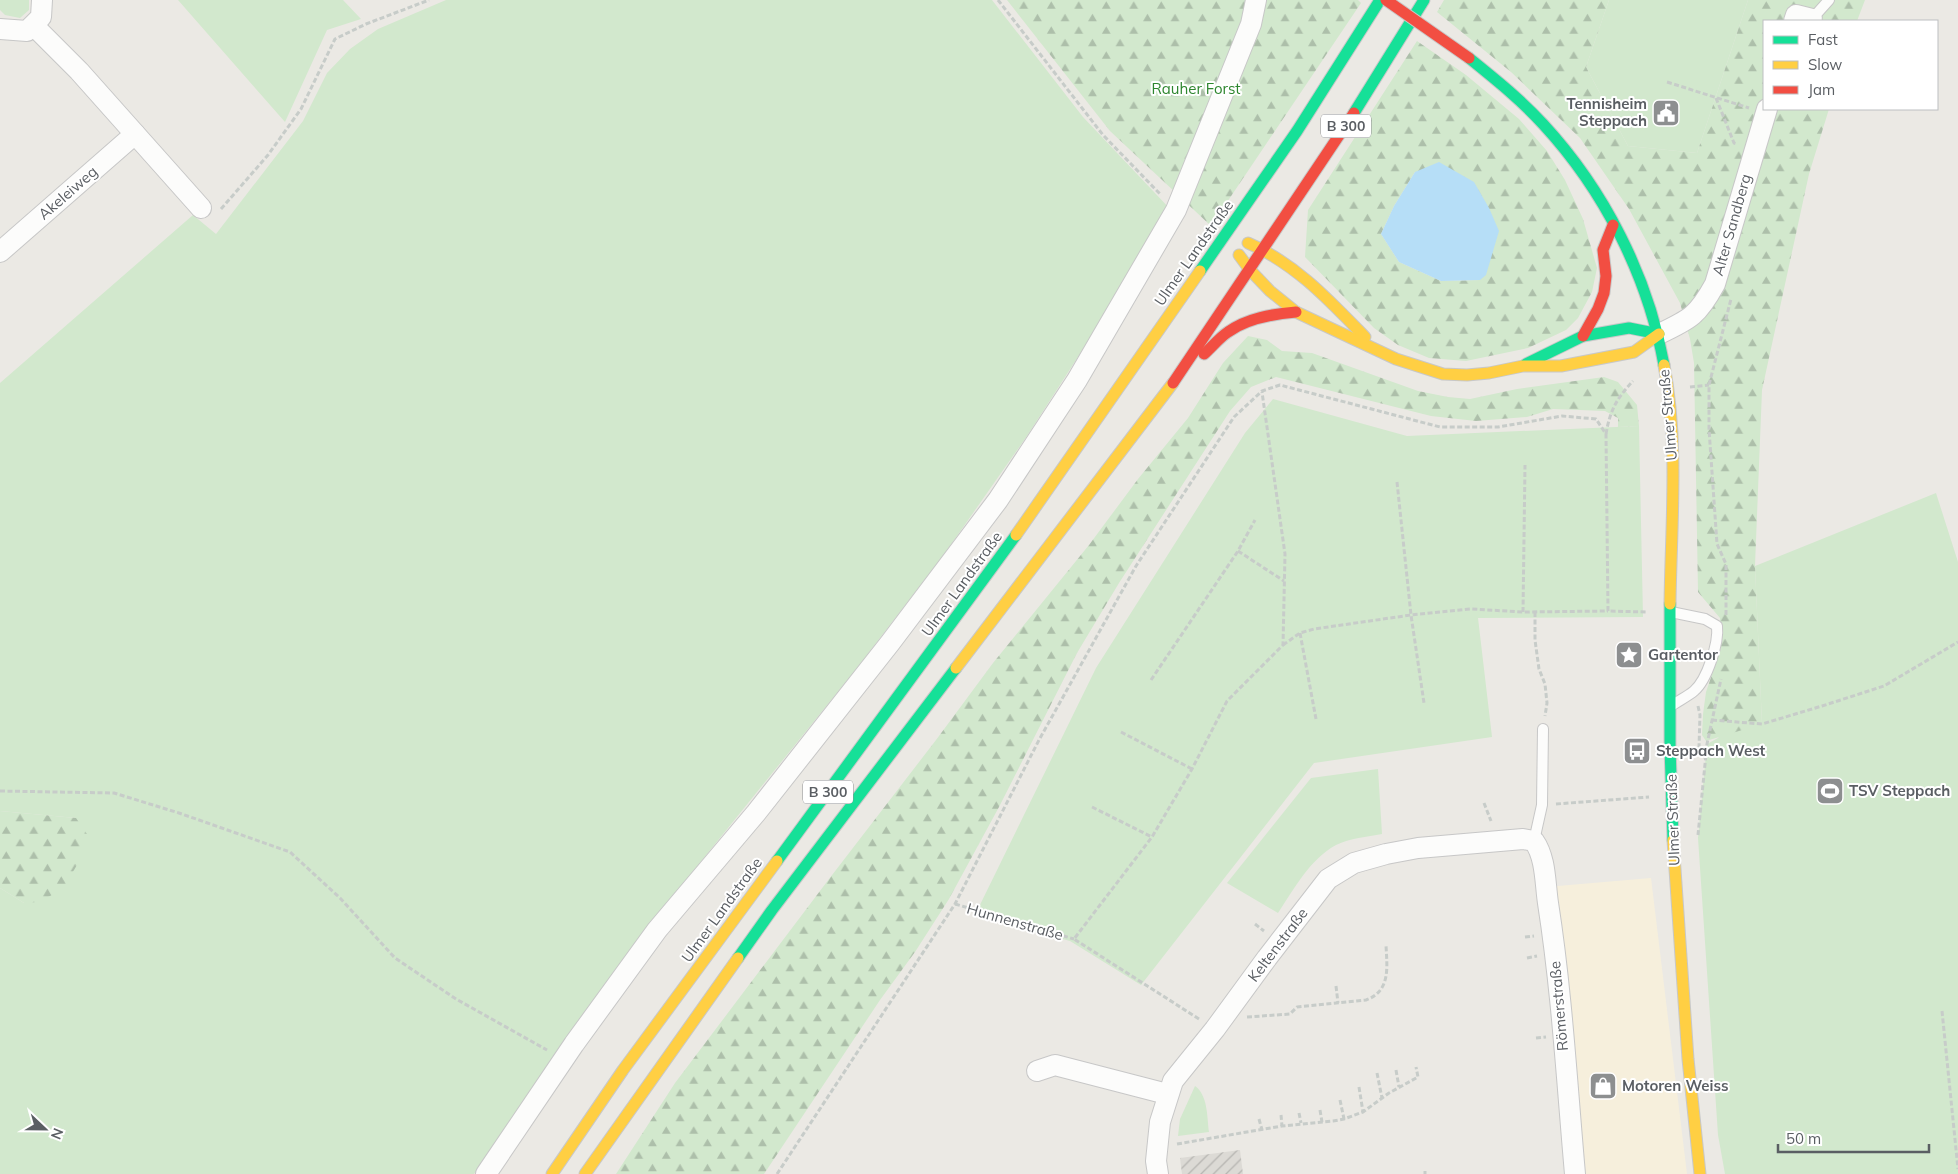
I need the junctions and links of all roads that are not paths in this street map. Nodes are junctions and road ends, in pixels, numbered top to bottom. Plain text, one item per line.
1 (42, 0) edge
2 (1256, 0) edge
3 (1380, 0) edge
4 (1386, 0) edge
5 (1424, 0) edge
6 (1829, 0) edge
7 (1803, 20) edge
8 (34, 26) junction
9 (0, 29) edge
10 (1759, 109) edge
11 (135, 134) junction
12 (201, 208) road end
13 (1613, 225) junction
14 (1225, 235) junction
15 (1264, 249) junction
16 (0, 252) edge
17 (1250, 270) junction
18 (1296, 312) junction
19 (1667, 330) junction
20 (1583, 336) junction
21 (1375, 348) junction
22 (1523, 366) junction
23 (1173, 382) junction
24 (1670, 612) junction
25 (1671, 706) junction
26 (1543, 729) road end
27 (1534, 841) junction
28 (1037, 1071) dead end
29 (1167, 1094) junction
30 (486, 1174) edge
31 (552, 1174) edge
32 (584, 1174) edge
33 (1158, 1174) edge
34 (1575, 1174) edge
35 (1700, 1174) edge

1 - 8 street
2 - 30 street
3 - 14 main road, Ulmer Landstraße / B 300
4 - 13 main road, Ulmer Straße, bridge
5 - 15 main road, B 300
6 - 7 lane
8 - 9 street
8 - 11 street
10 - 19 street, Alter Sandberg
11 - 12 street
11 - 16 street, Akeleiweg
13 - 19 main road, Ulmer Straße
13 - 20 main road
14 - 15 main road
14 - 17 main road
14 - 31 main road, Ulmer Landstraße / B 300
15 - 17 main road, B 300
15 - 21 main road
17 - 18 main road
17 - 23 main road, B 300
18 - 21 main road
18 - 23 main road
19 - 20 main road
19 - 22 main road
19 - 24 main road, Ulmer Straße
20 - 22 main road
21 - 22 main road
23 - 32 main road, B 300
24 - 25 main road, Ulmer Straße
24 - 25 lane
25 - 35 main road, Ulmer Straße
26 - 27 lane
27 - 29 street, Keltenstraße
27 - 34 street, Römerstraße
28 - 29 street
29 - 33 street, Keltenstraße

